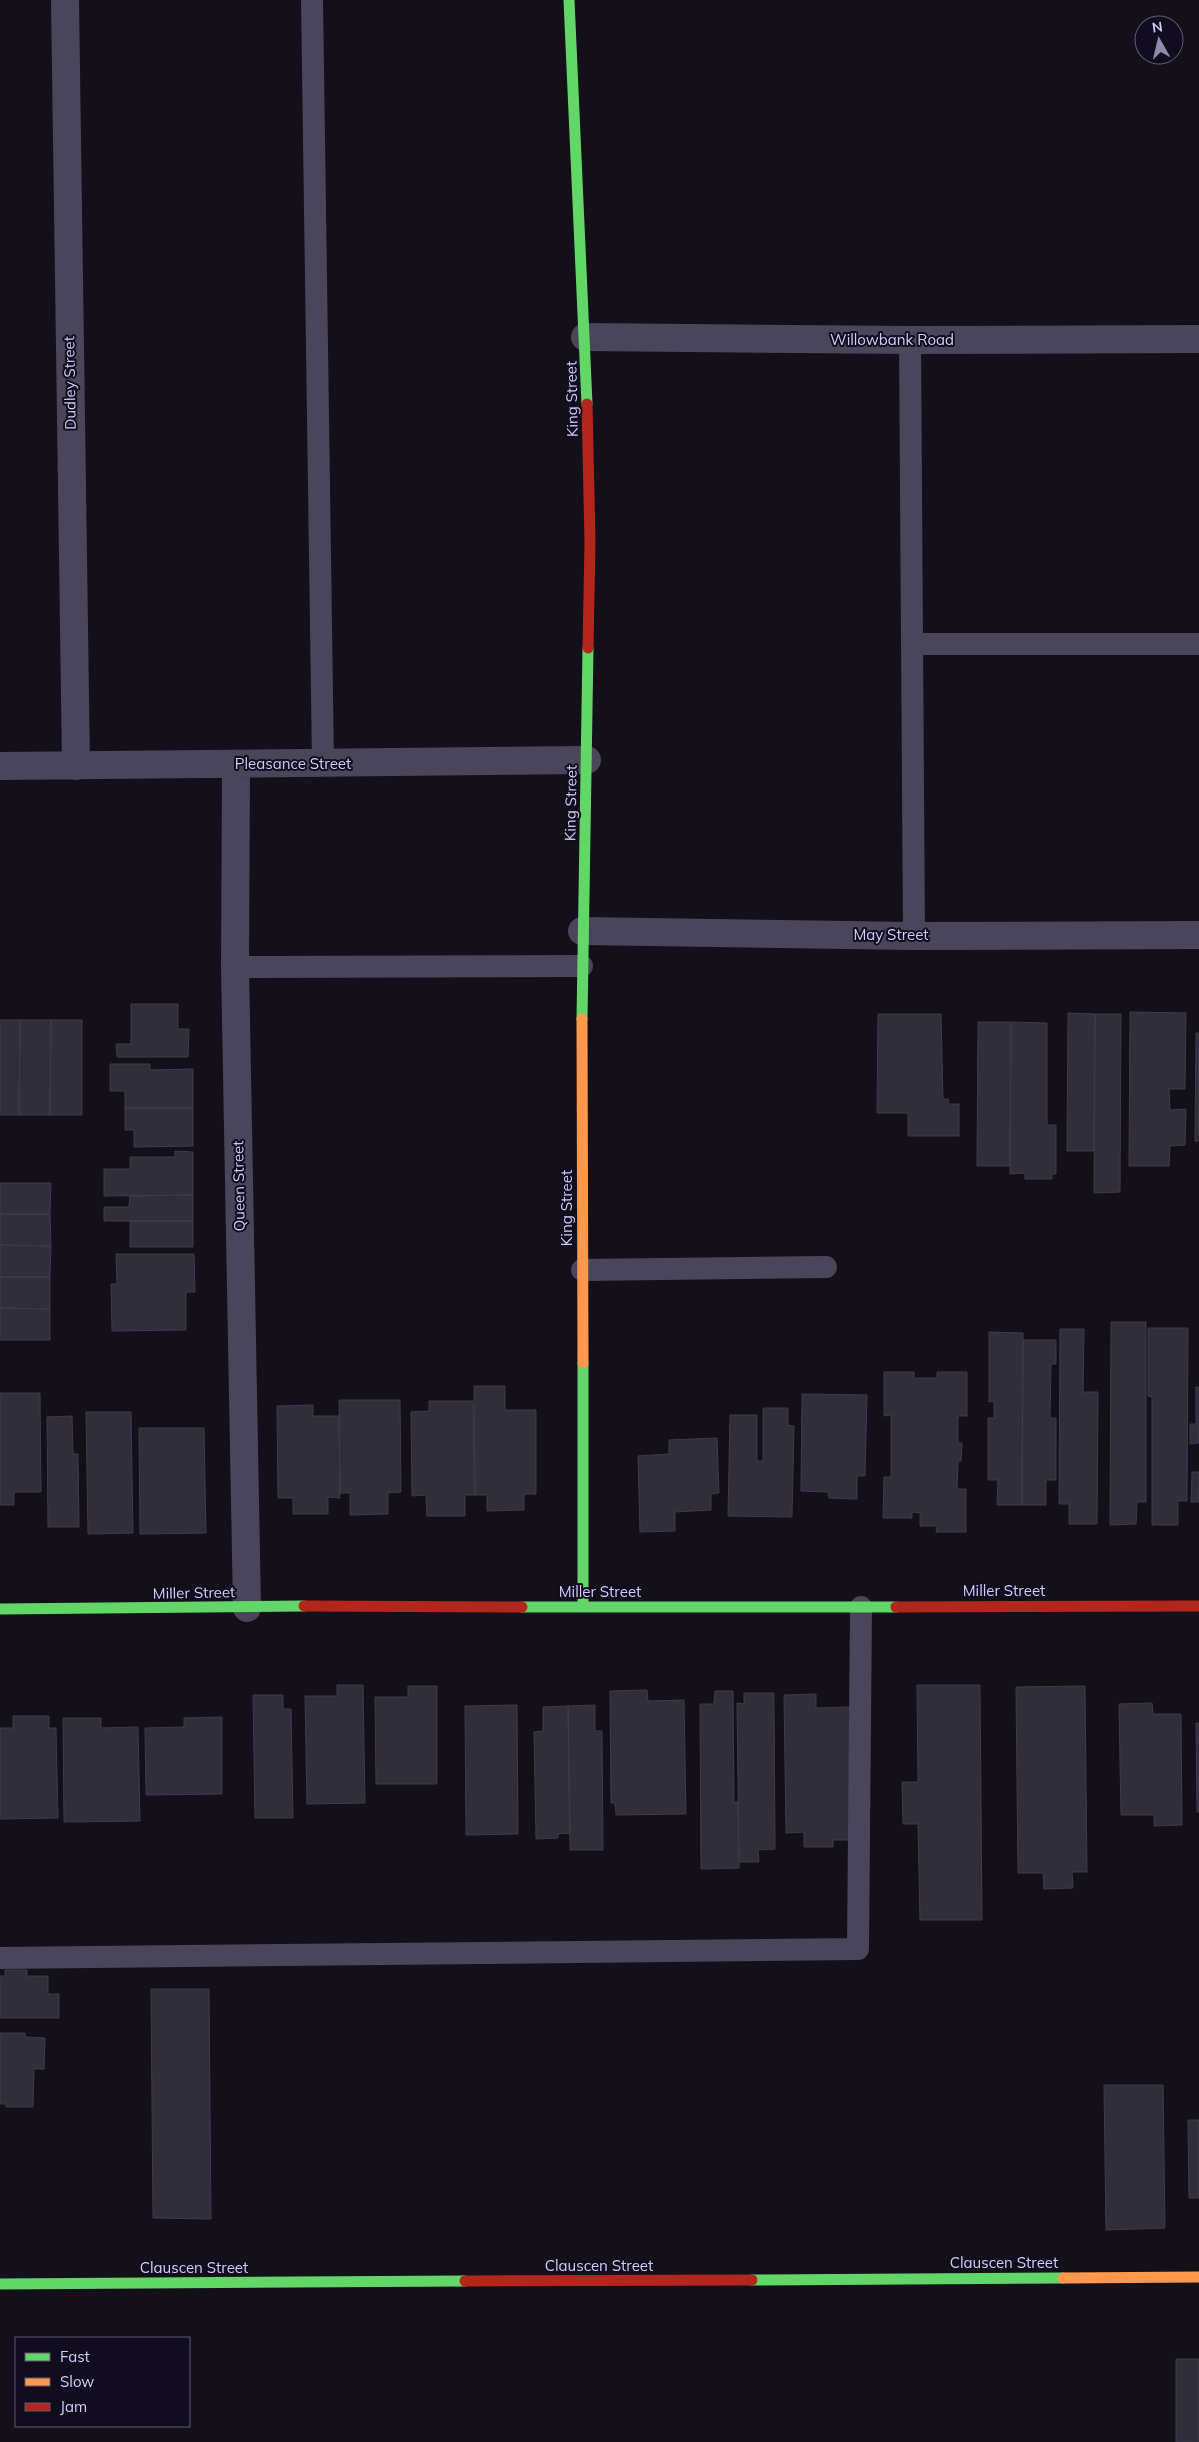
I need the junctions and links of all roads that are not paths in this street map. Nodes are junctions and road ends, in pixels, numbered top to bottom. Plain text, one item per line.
1 (65, 0) edge
2 (312, 0) edge
3 (569, 0) edge
4 (585, 337) junction
5 (1199, 339) edge
6 (910, 340) junction
7 (912, 644) junction
8 (1199, 644) edge
9 (587, 760) junction
10 (236, 764) junction
11 (323, 764) junction
12 (0, 766) edge
13 (76, 766) junction
14 (582, 931) junction
15 (1199, 935) edge
16 (914, 936) junction
17 (582, 966) junction
18 (236, 967) junction
19 (826, 1267) dead end
20 (582, 1270) junction
21 (1199, 1606) edge
22 (583, 1607) junction
23 (861, 1607) junction
24 (247, 1608) junction
25 (0, 1609) edge
26 (0, 1958) edge
27 (1199, 2277) edge
28 (0, 2284) edge

1 - 13 street, Dudley Street
2 - 11 lane
3 - 4 street, King Street
4 - 6 street, Willowbank Road
4 - 9 street, King Street
5 - 6 street, Willowbank Road
6 - 7 lane
7 - 8 lane
7 - 16 lane
9 - 11 street, Pleasance Street
9 - 14 street, King Street
10 - 11 street, Pleasance Street
10 - 13 street, Pleasance Street
10 - 18 street, Queen Street
12 - 13 street, Pleasance Street
14 - 16 street, May Street
14 - 17 street, King Street
15 - 16 street, May Street
17 - 18 lane
17 - 20 street, King Street
18 - 24 street, Queen Street
19 - 20 lane
20 - 22 street, King Street
21 - 23 street, Miller Street
22 - 23 street, Miller Street
22 - 24 street, Miller Street
23 - 26 lane
24 - 25 street, Miller Street
27 - 28 street, Clauscen Street

